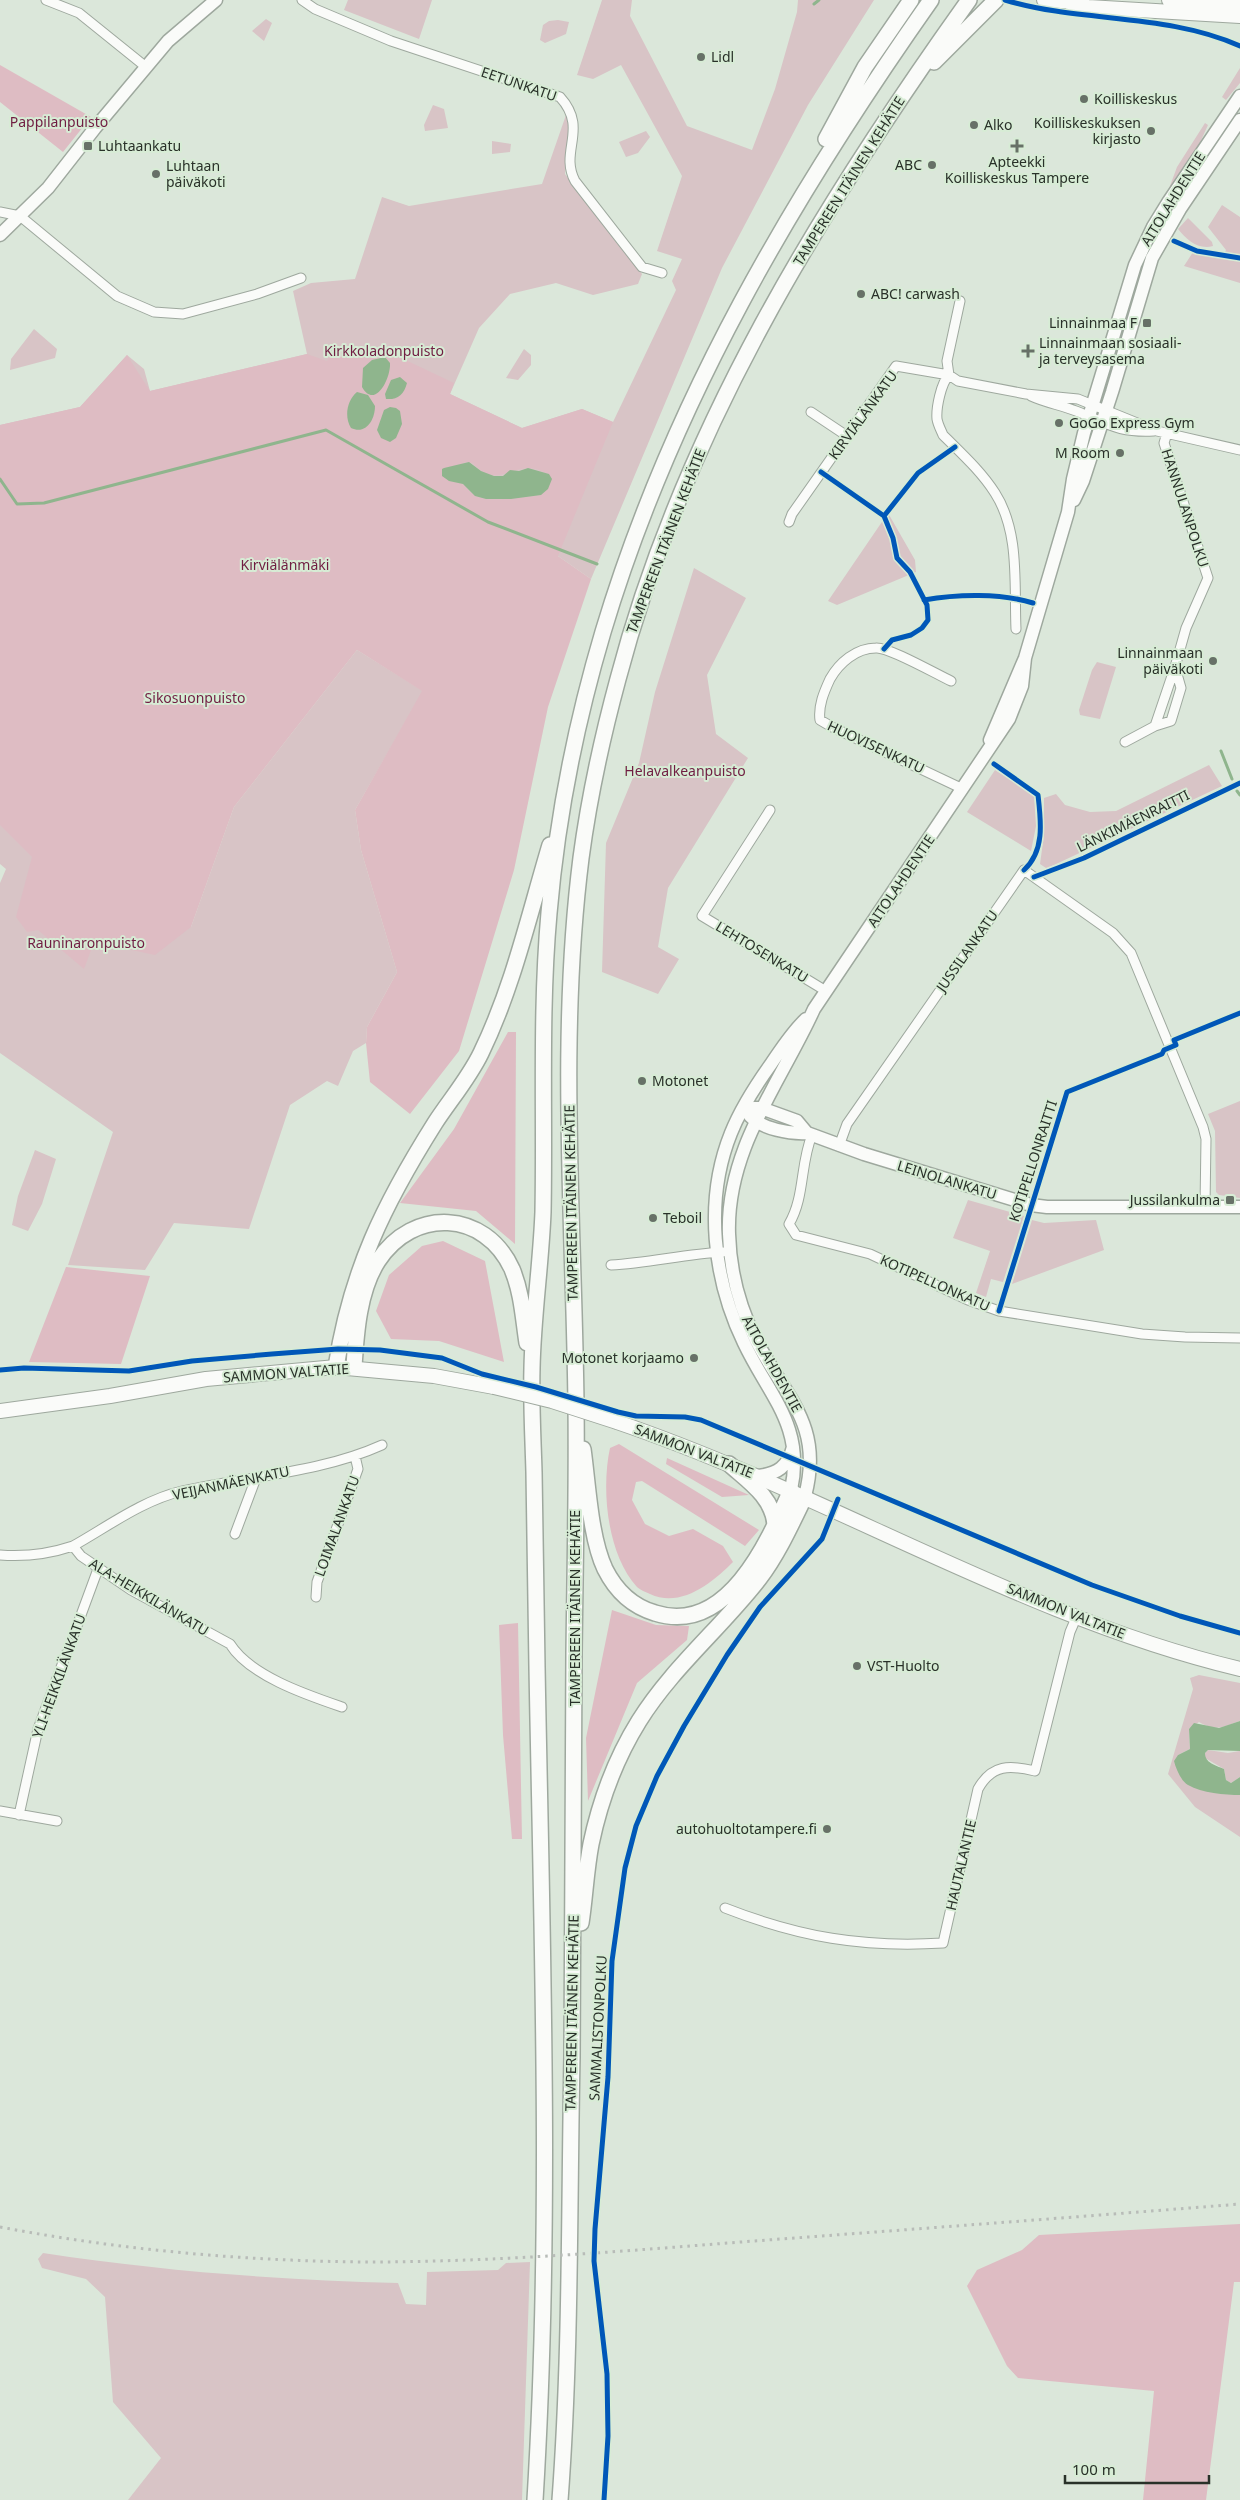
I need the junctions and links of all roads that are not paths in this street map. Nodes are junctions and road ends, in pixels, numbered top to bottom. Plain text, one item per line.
1 (46, 0) edge
2 (216, 0) edge
3 (302, 0) edge
4 (911, 0) edge
5 (931, 0) edge
6 (969, 0) edge
7 (996, 0) edge
8 (1044, 0) edge
9 (1097, 0) edge
10 (1224, 2) edge
11 (1064, 3) junction
12 (1240, 5) edge
13 (1168, 6) edge
14 (1240, 16) edge
15 (1240, 27) edge
16 (146, 67) junction
17 (903, 93) junction
18 (1240, 96) edge
19 (1240, 120) edge
20 (798, 199) junction
21 (0, 212) edge
22 (20, 216) junction
23 (0, 234) edge
24 (662, 273) dead end
25 (301, 278) dead end
26 (960, 301) dead end
27 (949, 375) junction
28 (1026, 394) junction
29 (1106, 409) junction
30 (1091, 410) junction
31 (811, 412) dead end
32 (1102, 423) junction
33 (1156, 430) junction
34 (1167, 433) junction
35 (847, 436) junction
36 (1240, 450) edge
37 (1068, 512) junction
38 (789, 522) dead end
39 (1016, 628) dead end
40 (1175, 667) junction
41 (951, 681) dead end
42 (1155, 726) junction
43 (1125, 742) dead end
44 (963, 789) junction
45 (566, 793) junction
46 (770, 810) dead end
47 (826, 991) junction
48 (814, 1010) junction
49 (744, 1108) junction
50 (761, 1108) junction
51 (755, 1121) junction
52 (810, 1134) junction
53 (839, 1146) junction
54 (1205, 1206) junction
55 (1240, 1207) edge
56 (731, 1251) junction
57 (717, 1252) junction
58 (611, 1265) dead end
59 (1240, 1338) edge
60 (336, 1367) junction
61 (354, 1367) junction
62 (532, 1369) junction
63 (576, 1406) junction
64 (0, 1411) edge
65 (382, 1444) dead end
66 (794, 1445) junction
67 (355, 1456) junction
68 (729, 1464) junction
69 (758, 1476) junction
70 (256, 1478) junction
71 (798, 1493) junction
72 (776, 1525) junction
73 (235, 1534) dead end
74 (73, 1546) junction
75 (0, 1555) edge
76 (98, 1569) junction
77 (316, 1597) dead end
78 (1076, 1618) junction
79 (74, 1634) dead end
80 (66, 1654) dead end
81 (1240, 1669) edge
82 (342, 1707) dead end
83 (0, 1811) edge
84 (18, 1815) junction
85 (57, 1821) dead end
86 (725, 1908) dead end
87 (573, 1974) junction
88 (535, 2500) edge
89 (560, 2500) edge

1 - 16 street
2 - 16 main road
3 - 24 street, EETUNKATU
4 - 20 highway
5 - 20 highway, TAMPEREEN ITÄINEN KEHÄTIE
6 - 17 highway, TAMPEREEN ITÄINEN KEHÄTIE
7 - 17 highway
8 - 11 main road
9 - 11 main road
10 - 12 main road
10 - 13 main road
11 - 13 main road
13 - 14 main road
13 - 15 main road
16 - 22 main road
17 - 63 highway, TAMPEREEN ITÄINEN KEHÄTIE
18 - 30 main road, AITOLAHDENTIE
19 - 29 main road, AITOLAHDENTIE
20 - 45 highway, TAMPEREEN ITÄINEN KEHÄTIE
21 - 22 street
22 - 23 main road
22 - 25 street
26 - 27 street
27 - 28 street, KIRVIÄLÄNKATU
27 - 35 street, KIRVIÄLÄNKATU
27 - 39 street
28 - 30 street, KIRVIÄLÄNKATU
28 - 30 street, KIRVIÄLÄNKATU
29 - 30 street
29 - 32 main road, AITOLAHDENTIE
29 - 33 street
30 - 32 street
30 - 37 main road, AITOLAHDENTIE
31 - 35 street
32 - 33 street
32 - 37 main road, AITOLAHDENTIE
33 - 34 street
34 - 36 street
34 - 40 street, HANNULANPOLKU
35 - 38 street, KIRVIÄLÄNKATU
37 - 44 main road, AITOLAHDENTIE
40 - 42 street, HANNULANPOLKU
40 - 42 street
41 - 44 street, HUOVISENKATU
42 - 43 street
44 - 47 main road, AITOLAHDENTIE
45 - 60 highway
45 - 62 highway, TAMPEREEN ITÄINEN KEHÄTIE
46 - 47 street, LEHTOSENKATU
47 - 48 main road, AITOLAHDENTIE
48 - 49 main road, AITOLAHDENTIE
48 - 50 main road, AITOLAHDENTIE
49 - 50 main road, LEINOLANKATU
49 - 51 main road
49 - 57 main road, AITOLAHDENTIE
50 - 51 main road, AITOLAHDENTIE
50 - 52 main road, LEINOLANKATU
51 - 52 main road, LEINOLANKATU
51 - 56 main road, AITOLAHDENTIE
52 - 53 main road, LEINOLANKATU
52 - 59 street, KOTIPELLONKATU
53 - 54 main road, LEINOLANKATU
53 - 54 street, JUSSILANKATU
54 - 55 main road, LEINOLANKATU
56 - 57 street
56 - 71 main road, AITOLAHDENTIE
57 - 58 street
57 - 66 main road, AITOLAHDENTIE
60 - 61 main road, SAMMON VALTATIE
60 - 64 main road, SAMMON VALTATIE
61 - 62 highway
61 - 68 main road, SAMMON VALTATIE, bridge
62 - 88 highway, TAMPEREEN ITÄINEN KEHÄTIE
63 - 72 highway
63 - 87 highway, TAMPEREEN ITÄINEN KEHÄTIE
65 - 67 street, VEIJANMÄENKATU
66 - 69 main road
66 - 71 main road, AITOLAHDENTIE
67 - 70 street, VEIJANMÄENKATU
67 - 77 street, LOIMALANKATU
68 - 69 main road, SAMMON VALTATIE
68 - 72 highway
69 - 71 main road, SAMMON VALTATIE
70 - 73 street
70 - 74 street, VEIJANMÄENKATU
71 - 72 highway
71 - 78 main road, SAMMON VALTATIE
71 - 87 highway
74 - 75 street, VEIJANMÄENKATU
74 - 76 street, ALA-HEIKKILÄNKATU
76 - 79 street, YLI-HEIKKILÄNKATU
76 - 82 street, ALA-HEIKKILÄNKATU
78 - 81 main road, SAMMON VALTATIE
78 - 86 street, HAUTALANTIE
80 - 84 street, YLI-HEIKKILÄNKATU
83 - 84 street
84 - 85 street
87 - 89 highway, TAMPEREEN ITÄINEN KEHÄTIE

